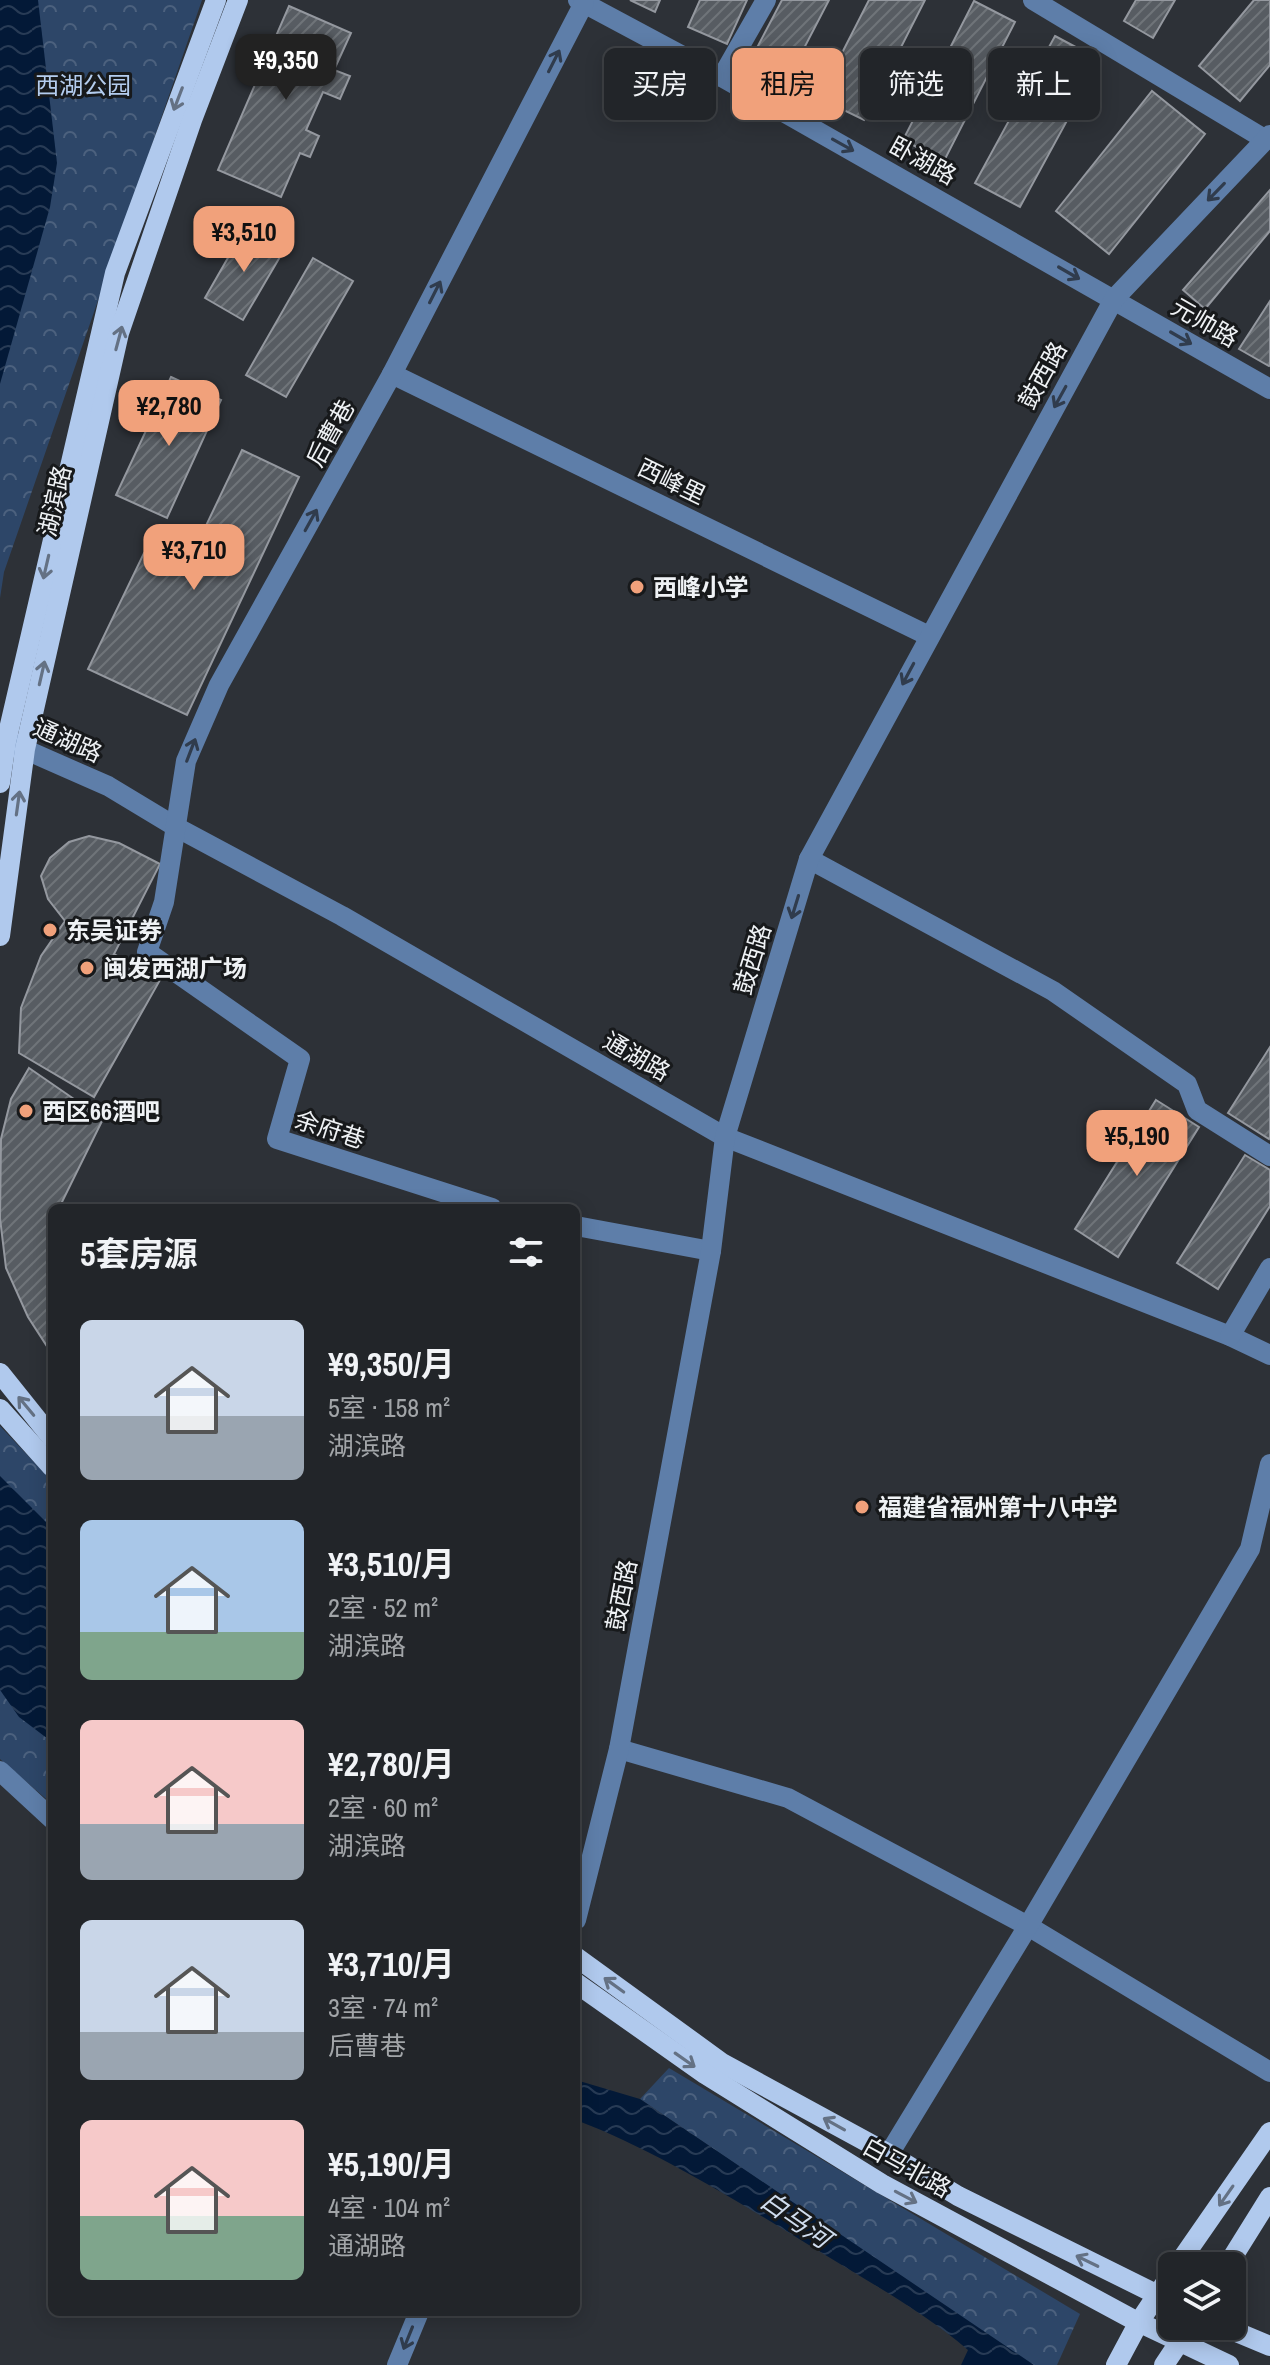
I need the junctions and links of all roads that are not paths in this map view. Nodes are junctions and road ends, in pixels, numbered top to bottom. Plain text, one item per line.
1 (216, 0) edge
2 (238, 0) edge
3 (766, 0) edge
4 (1033, 0) edge
5 (581, 1) edge
6 (722, 77) junction
7 (1268, 138) edge
8 (1114, 299) junction
9 (392, 374) junction
10 (1270, 389) edge
11 (929, 636) junction
12 (15, 746) junction
13 (0, 783) edge
14 (176, 827) junction
15 (809, 859) junction
16 (164, 902) joint
17 (0, 936) edge
18 (725, 1137) junction
19 (1270, 1156) edge
20 (480, 1204) edge
21 (580, 1227) edge
22 (711, 1251) junction
23 (1270, 1268) edge
24 (1230, 1336) junction
25 (1270, 1355) edge
26 (0, 1373) edge
27 (0, 1409) edge
28 (48, 1433) edge
29 (48, 1463) edge
30 (1270, 1464) edge
31 (619, 1749) junction
32 (0, 1771) edge
33 (48, 1815) edge
34 (580, 1904) edge
35 (1028, 1926) junction
36 (580, 1960) edge
37 (580, 1986) edge
38 (1270, 2072) edge
39 (1270, 2132) edge
40 (889, 2154) junction
41 (1270, 2197) edge
42 (1187, 2252) edge
43 (1236, 2252) edge
44 (1158, 2295) edge
45 (1158, 2304) edge
46 (417, 2316) edge
47 (1139, 2322) junction
48 (1158, 2327) edge
49 (1246, 2336) edge
50 (1181, 2340) edge
51 (1192, 2340) edge
52 (1270, 2346) edge
53 (397, 2365) edge
54 (1116, 2365) edge
55 (1164, 2365) edge
56 (1229, 2365) edge

1 -> 12 main road, 湖滨路
12 -> 2 main road, 湖滨路
3 - 6 street
4 - 7 street
5 - 6 street, 卧湖路
9 -> 5 street, 后曹巷
6 -> 8 street, 卧湖路
7 -> 8 street, 鼓西路
8 -> 10 street, 元帅路
8 -> 11 street, 鼓西路
9 - 11 street, 西峰里
14 -> 9 street, 后曹巷
11 -> 15 street, 鼓西路
12 - 13 main road, 湖滨路
12 - 14 street, 通湖路
17 -> 12 main road, 湖滨路
14 - 16 street, 后曹巷
14 - 18 street, 通湖路
15 -> 18 street, 鼓西路
15 - 19 street
16 - 20 street, 余府巷
18 - 22 street, 鼓西路
18 - 24 street, 通湖路
21 - 22 street
22 - 31 street, 鼓西路
23 - 24 street
24 - 25 street, 通湖路
28 -> 26 main road
27 - 29 main road
30 - 35 street
31 - 34 street, 鼓西路
31 - 35 street
32 - 33 street
35 - 38 street
35 - 40 street
40 -> 36 main road
37 -> 47 main road, 白马北路
39 -> 42 main road
44 -> 40 main road
41 - 43 main road
45 - 47 main road
46 -> 53 street
47 - 48 main road, 白马北路
47 - 54 main road
49 - 52 main road
50 - 55 main road
51 - 56 main road, 白马北路

